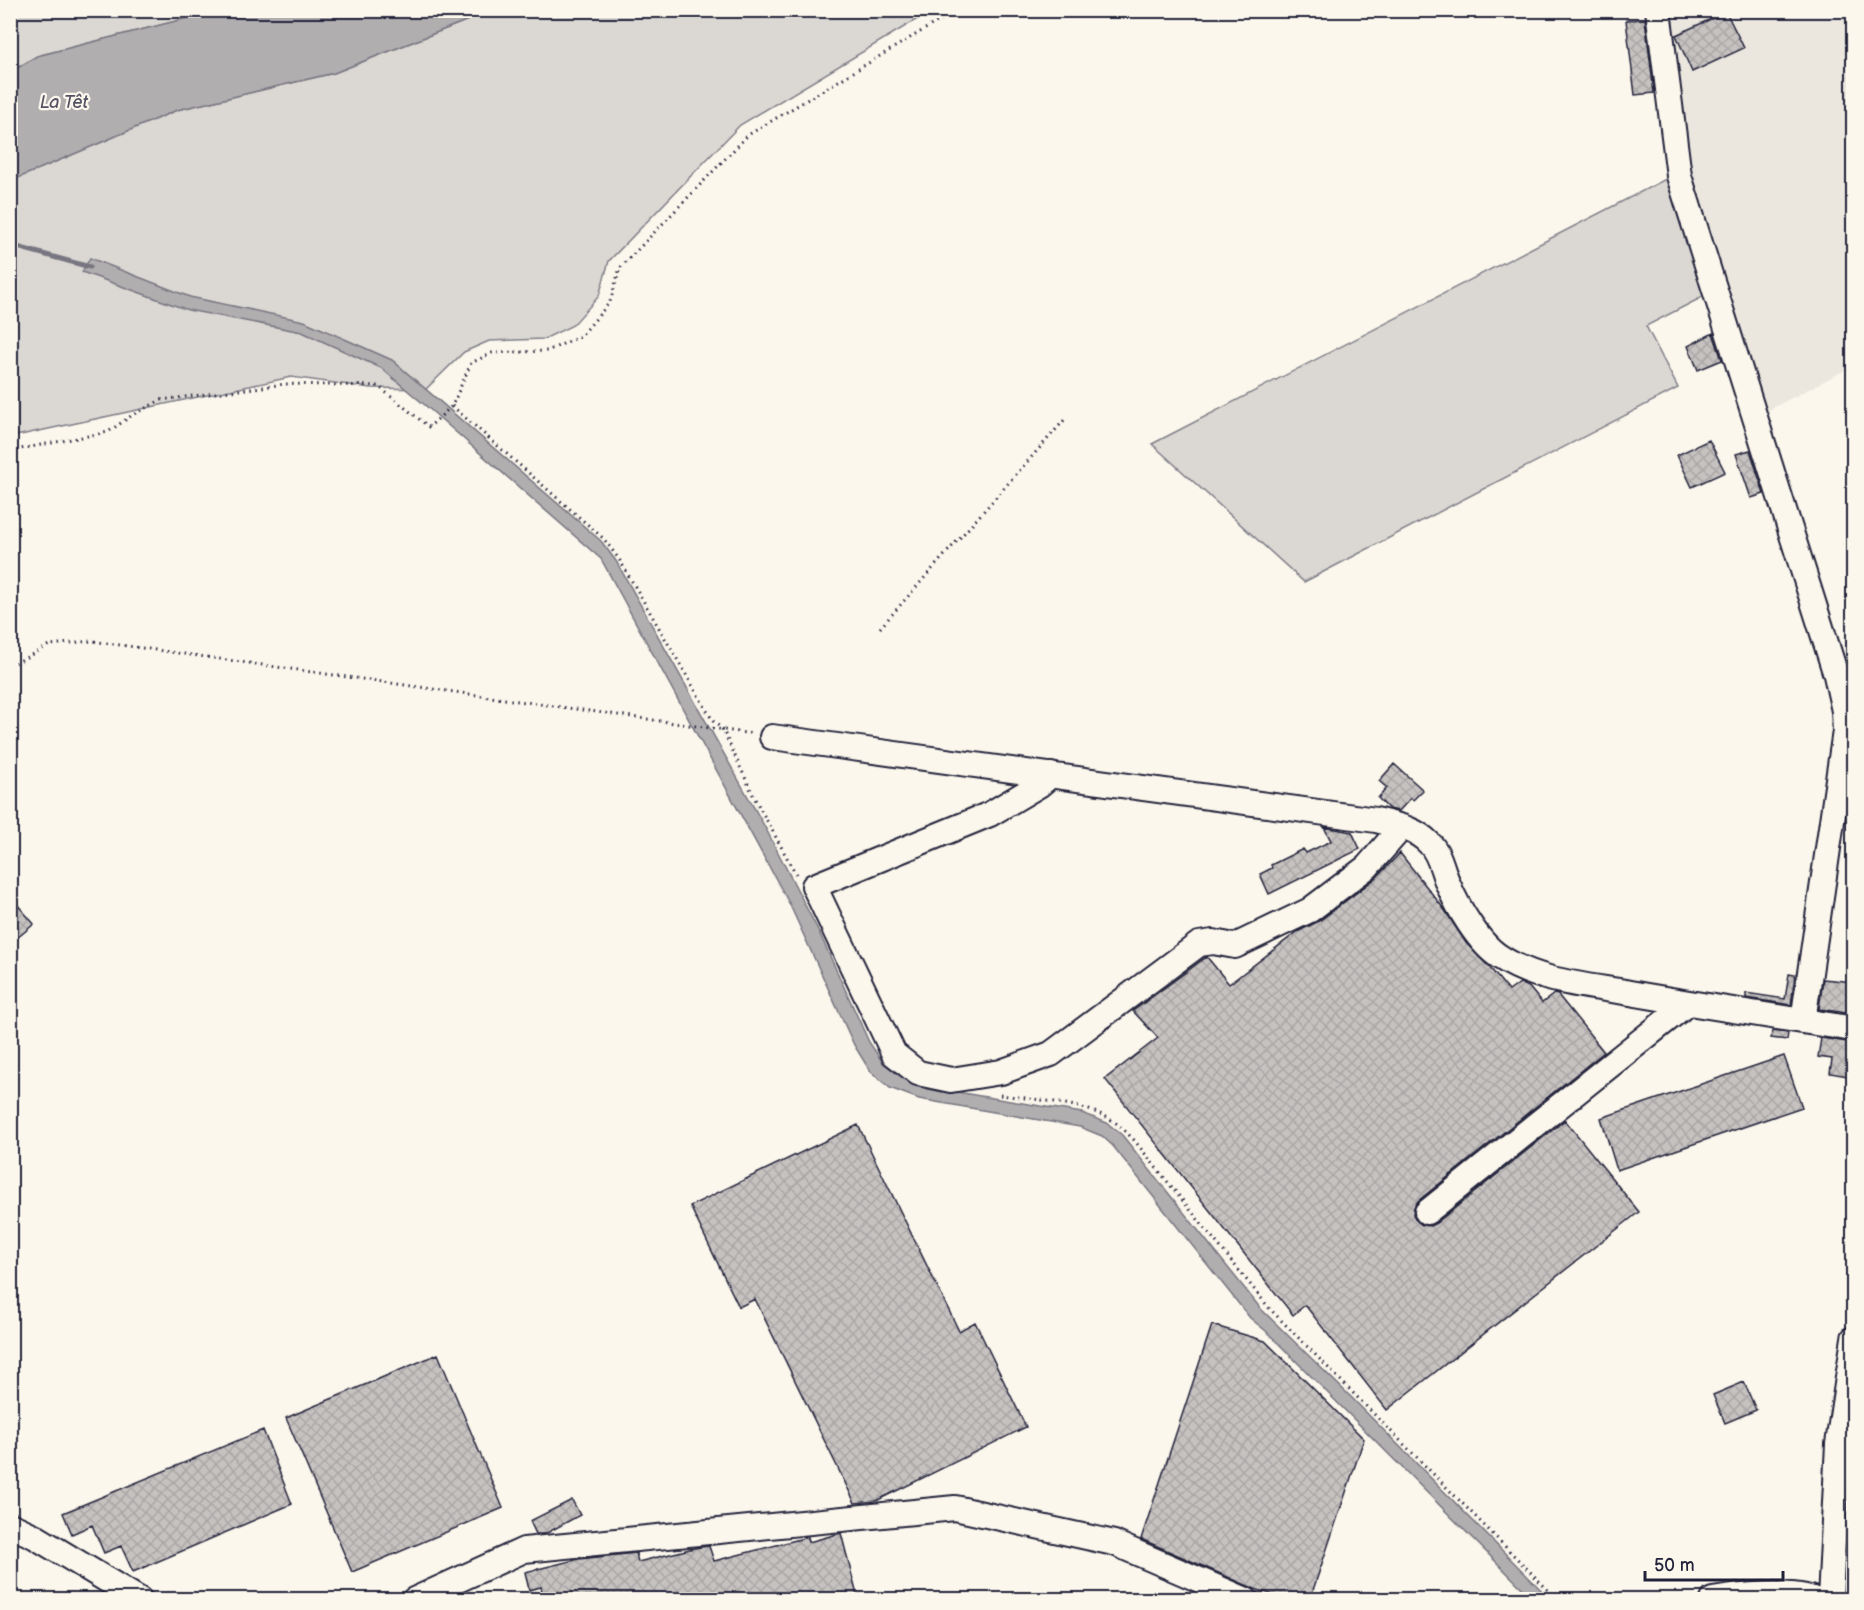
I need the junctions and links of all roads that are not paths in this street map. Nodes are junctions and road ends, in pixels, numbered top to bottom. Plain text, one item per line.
1 (1658, 10) edge
2 (772, 737) road end
3 (1051, 775) junction
4 (1402, 827) junction
5 (1688, 1003) junction
6 (1803, 1021) junction
7 (1854, 1029) edge
8 (1427, 1212) dead end
9 (1854, 1338) edge
10 (10, 1525) edge
11 (140, 1599) edge
12 (414, 1599) edge
13 (1246, 1599) edge
14 (1713, 1599) edge
15 (1815, 1599) edge
16 (1830, 1599) edge

1 - 6 street
2 - 3 street
3 - 4 street
3 - 4 street
4 - 5 street
5 - 6 street
5 - 8 street
6 - 7 street
9 - 16 street
10 - 11 street
12 - 13 street
14 - 15 street

